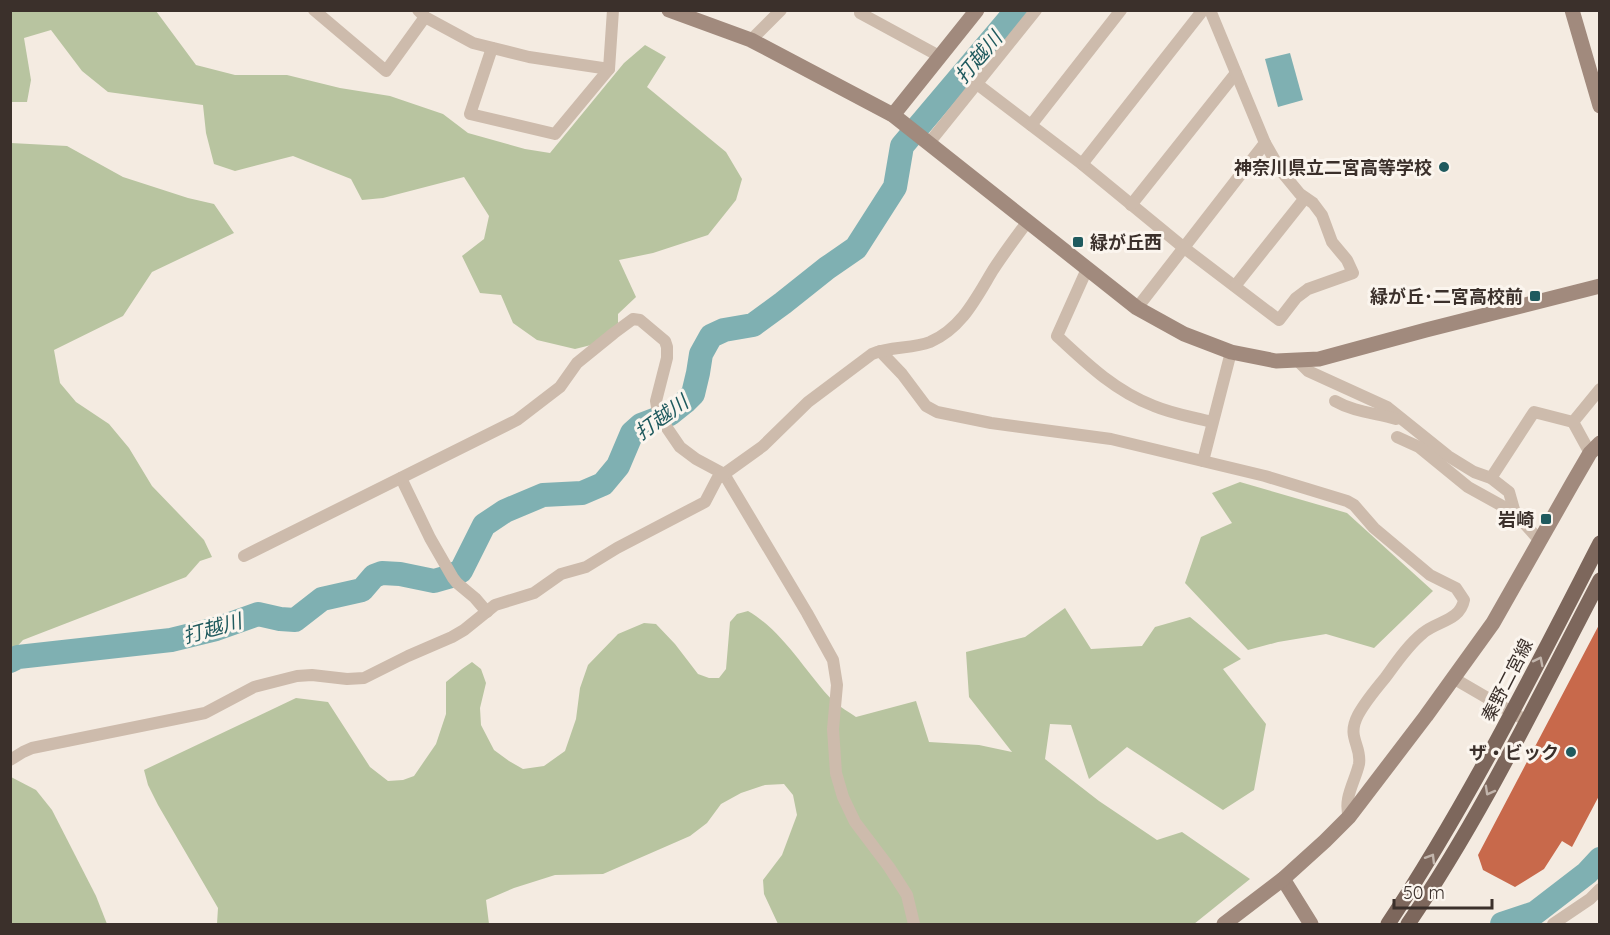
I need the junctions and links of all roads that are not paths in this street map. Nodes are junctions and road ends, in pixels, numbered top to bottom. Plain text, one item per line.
1 (314, 10) edge
2 (613, 10) edge
3 (669, 10) edge
4 (781, 10) edge
5 (862, 10) edge
6 (977, 10) edge
7 (1036, 10) edge
8 (1121, 10) edge
9 (1203, 10) edge
10 (1210, 10) edge
11 (1572, 10) edge
12 (422, 14) edge
13 (751, 40) junction
14 (492, 48) junction
15 (941, 57) junction
16 (609, 69) junction
17 (1236, 73) junction
18 (977, 84) junction
19 (1599, 106) edge
20 (896, 118) junction
21 (1031, 125) junction
22 (926, 141) junction
23 (1265, 143) junction
24 (1082, 164) junction
25 (1305, 198) junction
26 (1131, 205) junction
27 (1028, 221) junction
28 (1183, 247) junction
29 (1087, 269) junction
30 (1234, 286) junction
31 (1599, 286) edge
32 (1137, 308) junction
33 (879, 351) junction
34 (1231, 352) junction
35 (1297, 360) junction
36 (1599, 389) edge
37 (1335, 400) dead end
38 (1212, 422) junction
39 (1406, 422) junction
40 (1574, 422) junction
41 (1397, 437) dead end
42 (1595, 448) edge
43 (1203, 461) junction
44 (723, 474) junction
45 (401, 478) junction
46 (1491, 478) junction
47 (1515, 513) junction
48 (1540, 541) junction
49 (1599, 543) edge
50 (244, 556) dead end
51 (1599, 580) edge
52 (487, 612) junction
53 (1453, 678) junction
54 (1512, 713) junction
55 (1526, 721) junction
56 (10, 760) edge
57 (1349, 817) junction
58 (1283, 879) junction
59 (1599, 889) edge
60 (914, 924) edge
61 (1224, 924) edge
62 (1311, 924) edge
63 (1388, 924) edge
64 (1408, 924) edge
65 (1553, 924) edge

1 - 12 street
2 - 16 street
3 - 13 street
4 - 13 street
5 - 15 street
6 - 15 street
7 - 18 street
8 - 21 street
9 - 24 street
10 - 17 street
11 - 19 street
12 - 14 street
13 - 20 street
14 - 16 street
14 - 16 street
15 - 20 street
17 - 23 street
17 - 26 street
18 - 21 street
18 - 22 street
20 - 22 street
21 - 24 street
22 - 27 street
23 - 25 street
23 - 28 street
24 - 26 street
25 - 30 street
25 - 30 street
26 - 28 street
27 - 29 street
27 - 33 street
28 - 30 street
28 - 32 street
29 - 32 street
29 - 38 street
31 - 35 street
32 - 34 street
33 - 43 street
33 - 44 street
34 - 35 street
34 - 38 street
35 - 39 street
36 - 40 street
37 - 39 street
38 - 43 street
39 - 46 street
40 - 42 street
40 - 46 street
41 - 47 street
42 - 48 street
43 - 57 street
44 - 45 street
44 - 52 street
44 - 60 street
45 - 50 street
45 - 52 street
46 - 47 street
47 - 48 street
48 - 53 street
54 -> 49 main road, 秦野二宮線
51 - 55 main road, 秦野二宮線
52 - 56 street
53 - 54 street
53 - 57 street
54 - 55 street
63 -> 54 main road, 秦野二宮線
55 -> 64 main road, 秦野二宮線
57 - 58 street
58 - 61 street
58 - 62 street
59 - 65 street

